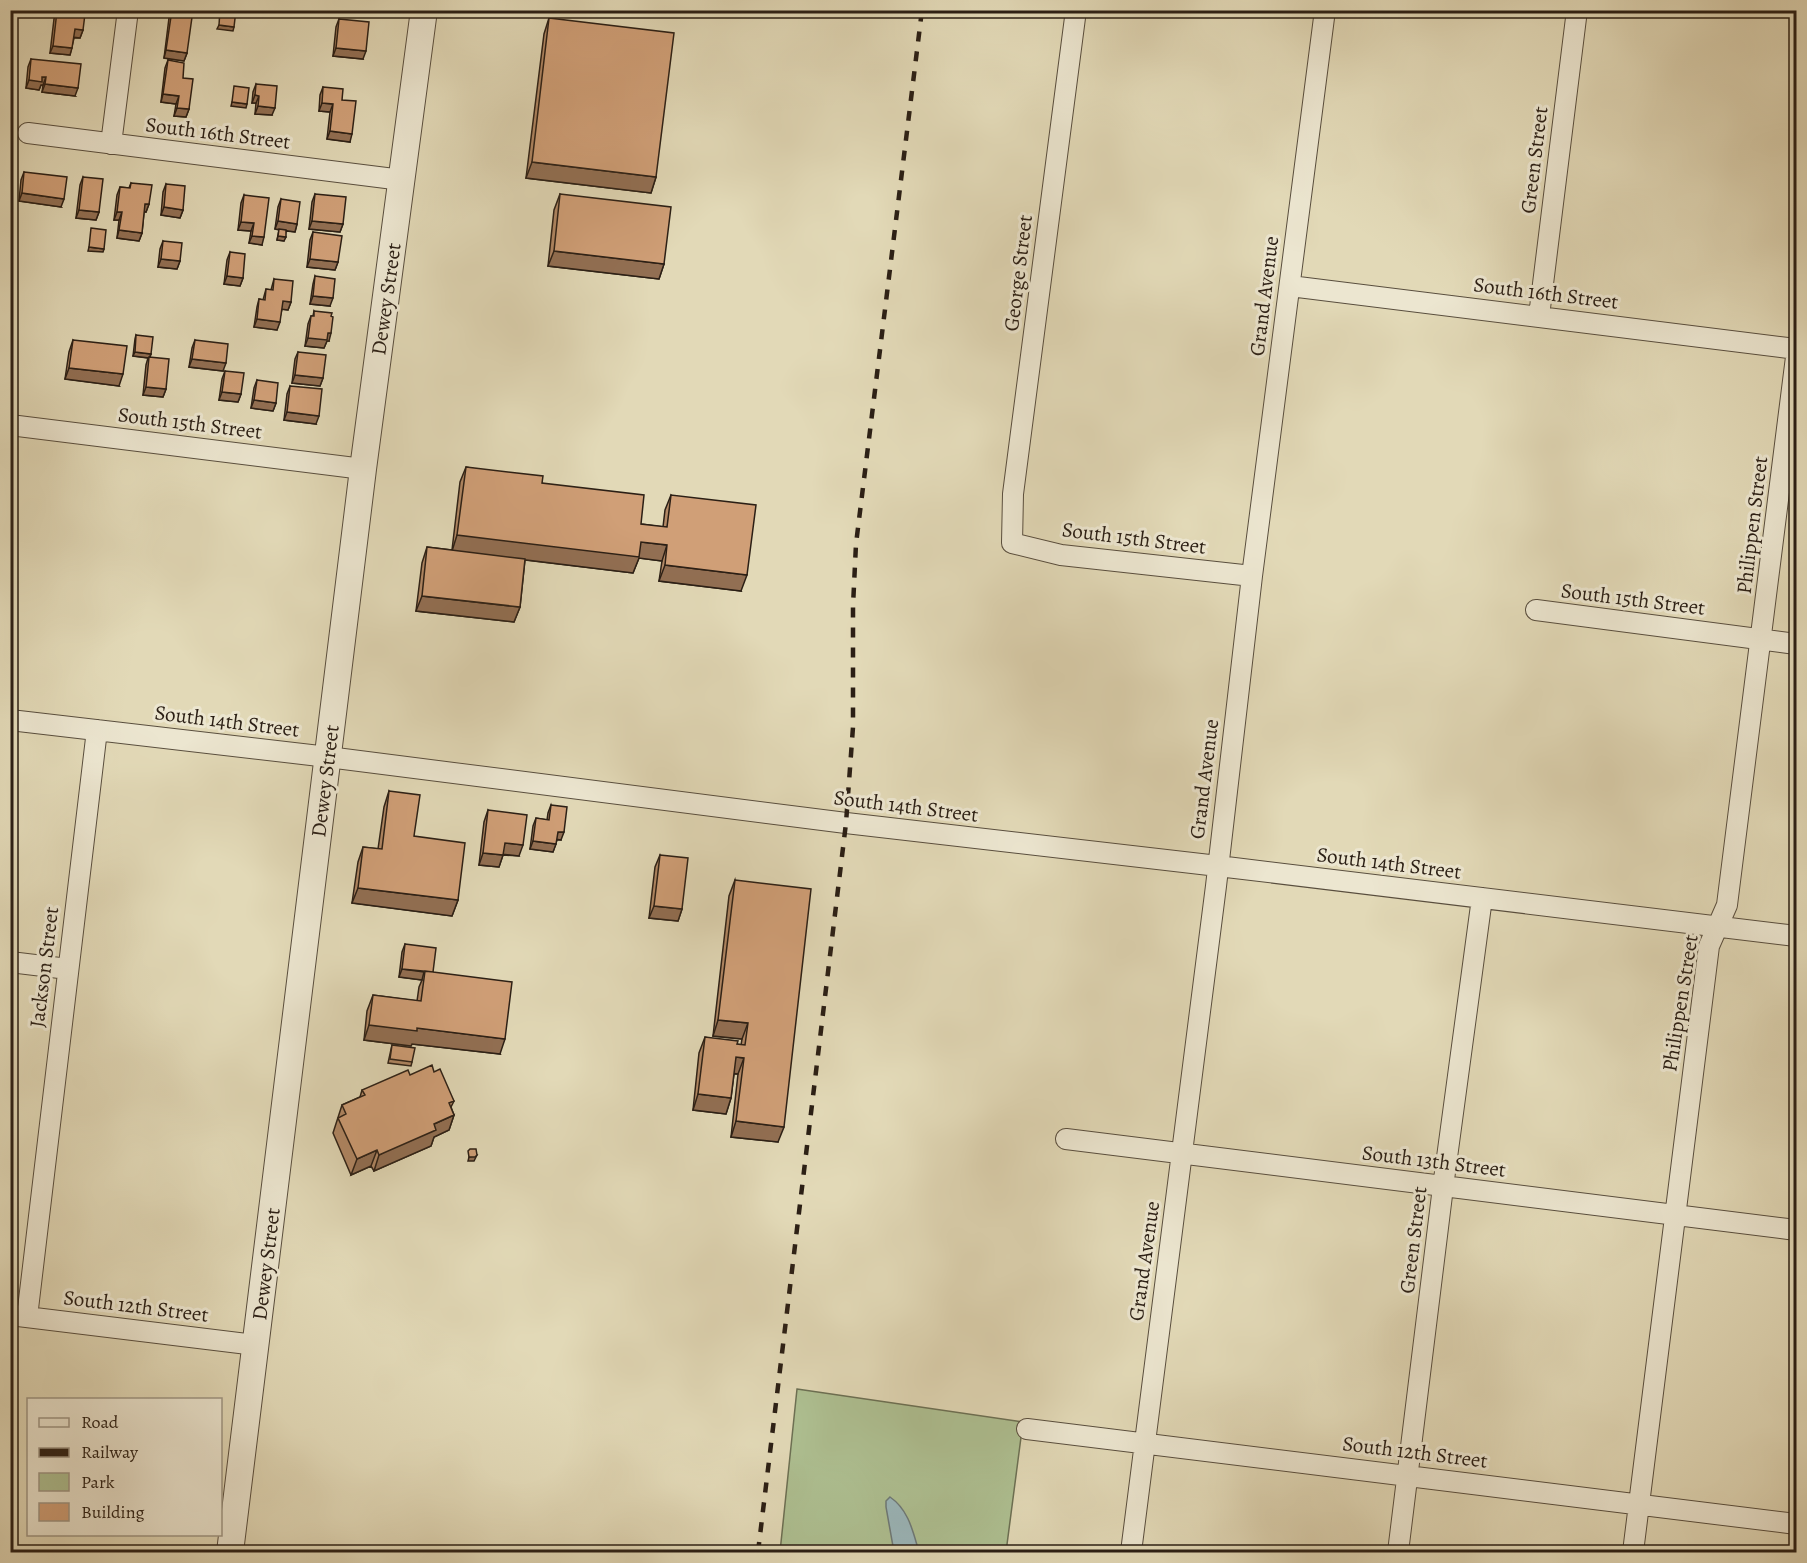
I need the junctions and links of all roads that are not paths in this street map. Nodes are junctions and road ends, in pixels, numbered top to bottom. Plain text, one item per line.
1 (128, 10) edge
2 (424, 10) edge
3 (1076, 10) edge
4 (1325, 10) edge
5 (1576, 10) edge
6 (28, 133) dead end
7 (111, 144) junction
8 (402, 180) junction
9 (1290, 286) junction
10 (1539, 316) junction
11 (1797, 349) edge
12 (1797, 357) edge
13 (10, 425) edge
14 (363, 469) junction
15 (1012, 543) joint
16 (1252, 576) junction
17 (1536, 610) dead end
18 (1762, 639) junction
19 (1797, 644) edge
20 (10, 720) edge
21 (96, 730) junction
22 (328, 757) junction
23 (1218, 866) junction
24 (1482, 898) junction
25 (1717, 926) junction
26 (1797, 936) edge
27 (10, 962) edge
28 (68, 969) junction
29 (1066, 1139) dead end
30 (1182, 1153) junction
31 (1443, 1187) junction
32 (1674, 1215) junction
33 (1797, 1230) edge
34 (19, 1316) edge
35 (256, 1345) junction
36 (1027, 1429) dead end
37 (1144, 1444) junction
38 (1408, 1475) junction
39 (1639, 1505) junction
40 (1797, 1524) edge
41 (230, 1552) edge
42 (1131, 1552) edge
43 (1398, 1552) edge
44 (1633, 1552) edge

1 - 7 street
2 - 8 street, Dewey Street
3 - 15 street, George Street
4 - 9 street, Grand Avenue
5 - 10 street, Green Street
6 - 7 street, South 16th Street
7 - 8 street, South 16th Street
8 - 14 street, Dewey Street
9 - 10 street, South 16th Street
9 - 16 street, Grand Avenue
10 - 11 street, South 16th Street
12 - 18 street, Philippen Street
13 - 14 street, South 15th Street
14 - 22 street, Dewey Street
15 - 16 street, South 15th Street
16 - 23 street, Grand Avenue
17 - 18 street, South 15th Street
18 - 19 street, South 15th Street
18 - 25 street, Philippen Street
20 - 21 street, South 14th Street
21 - 22 street, South 14th Street
21 - 28 street, Jackson Street
22 - 23 street, South 14th Street
22 - 35 street, Dewey Street
23 - 24 street, South 14th Street
23 - 30 street, Grand Avenue
24 - 25 street, South 14th Street
24 - 31 street, Green Street
25 - 26 street, South 14th Street
25 - 32 street, Philippen Street
27 - 28 street
28 - 34 street, Jackson Street
29 - 30 street, South 13th Street
30 - 31 street, South 13th Street
30 - 37 street, Grand Avenue
31 - 32 street, South 13th Street
31 - 38 street, Green Street
32 - 33 street, South 13th Street
32 - 39 street, Philippen Street
34 - 35 street, South 12th Street
35 - 41 street, Dewey Street
36 - 37 street, South 12th Street
37 - 38 street, South 12th Street
37 - 42 street, Grand Avenue
38 - 39 street, South 12th Street
38 - 43 street, Green Street
39 - 40 street, South 12th Street
39 - 44 street, Philippen Street

